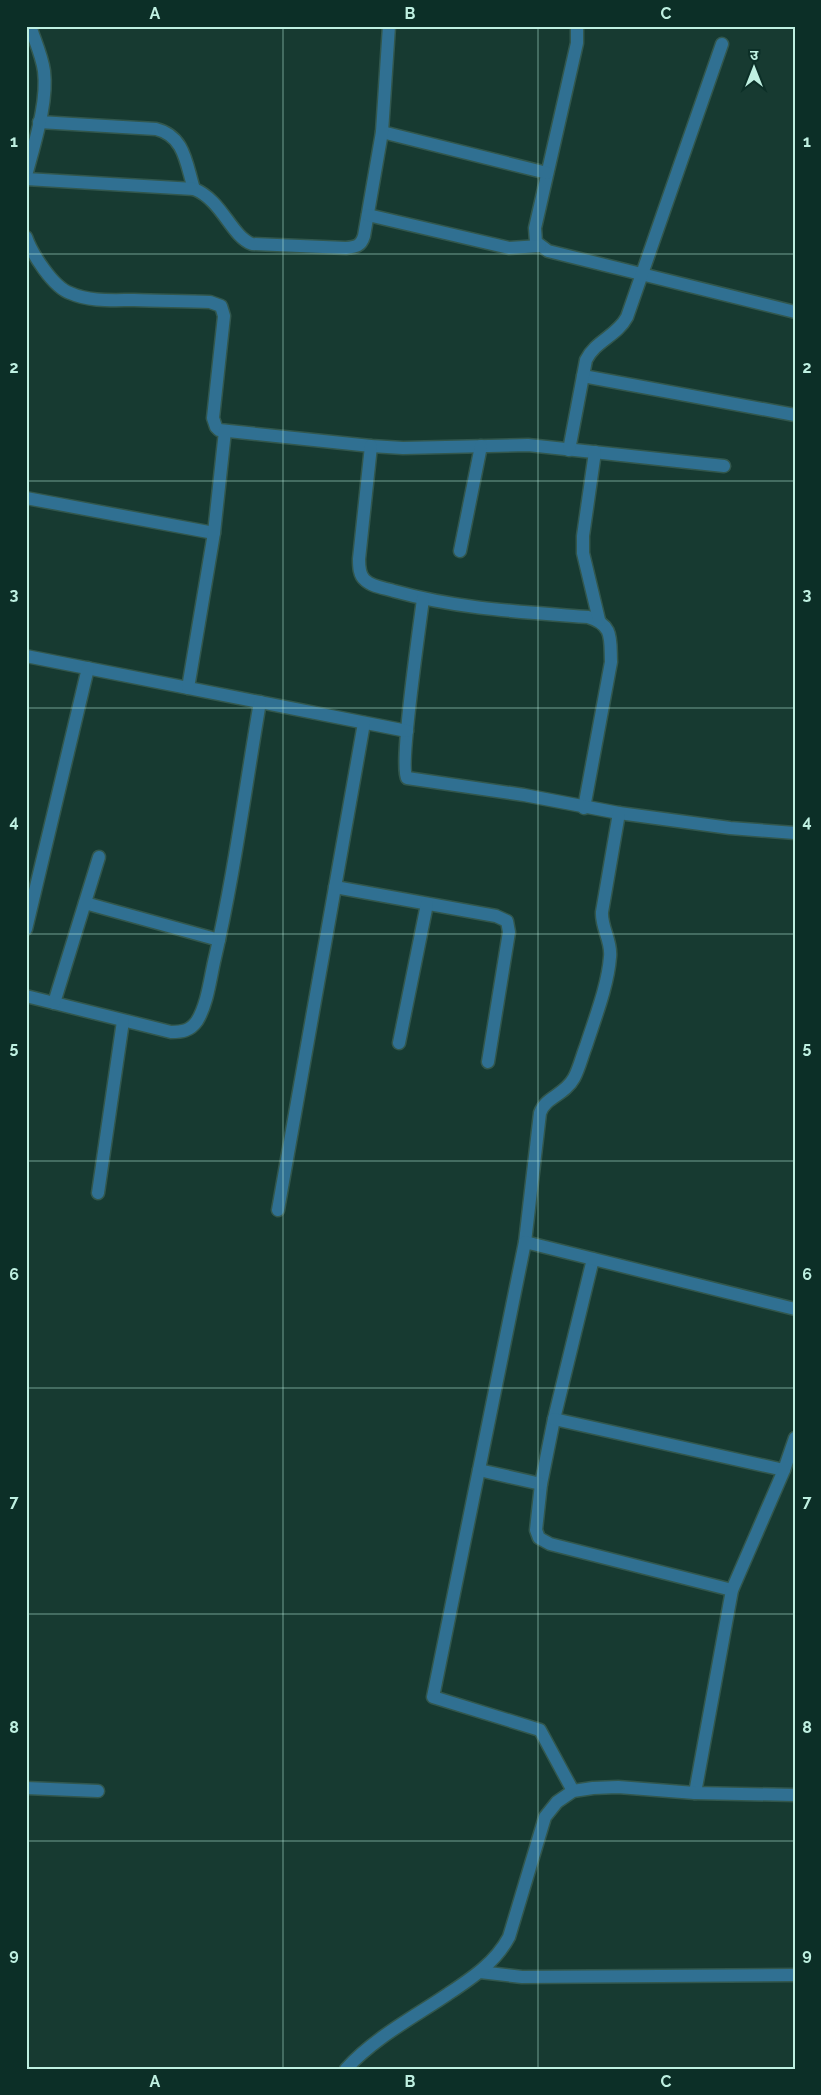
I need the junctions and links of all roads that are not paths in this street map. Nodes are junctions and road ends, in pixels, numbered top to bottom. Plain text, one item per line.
1 (30, 26) edge
2 (389, 26) edge
3 (576, 26) edge
4 (722, 44) dead end
5 (39, 122) junction
6 (382, 132) junction
7 (547, 173) junction
8 (26, 177) edge
9 (194, 189) junction
10 (368, 216) junction
11 (26, 237) edge
12 (540, 246) junction
13 (642, 275) junction
14 (795, 312) edge
15 (583, 376) junction
16 (795, 415) edge
17 (225, 431) junction
18 (371, 446) junction
19 (481, 446) junction
20 (570, 450) junction
21 (595, 452) junction
22 (724, 466) dead end
23 (26, 498) edge
24 (214, 533) junction
25 (460, 551) dead end
26 (423, 599) junction
27 (599, 620) junction
28 (26, 656) edge
29 (88, 668) junction
30 (188, 688) junction
31 (260, 702) junction
32 (364, 723) junction
33 (407, 731) junction
34 (584, 808) junction
35 (619, 814) junction
36 (795, 833) edge
37 (99, 857) dead end
38 (335, 887) junction
39 (85, 903) junction
40 (427, 904) junction
41 (26, 929) edge
42 (219, 940) junction
43 (26, 996) edge
44 (54, 1003) junction
45 (123, 1021) junction
46 (399, 1043) dead end
47 (488, 1062) dead end
48 (98, 1193) dead end
49 (278, 1210) dead end
50 (525, 1242) junction
51 (593, 1259) junction
52 (795, 1309) edge
53 (554, 1419) junction
54 (795, 1438) edge
55 (479, 1470) junction
56 (784, 1470) junction
57 (541, 1484) junction
58 (732, 1590) junction
59 (26, 1788) edge
60 (98, 1791) dead end
61 (573, 1791) junction
62 (695, 1793) junction
63 (795, 1795) edge
64 (480, 1972) junction
65 (795, 1975) edge
66 (346, 2069) edge

1 - 5 street
2 - 6 street
3 - 7 street
4 - 13 street
5 - 8 street
5 - 9 street
6 - 7 street
6 - 10 street
7 - 12 street
8 - 9 street
9 - 10 street
10 - 12 street
11 - 17 street
12 - 13 street
13 - 14 street
13 - 15 street
15 - 16 street
15 - 20 street
17 - 18 street
17 - 24 street
18 - 19 street
18 - 26 street
19 - 20 street
19 - 25 street
20 - 21 street
21 - 22 street
21 - 27 street
23 - 24 street
24 - 30 street
26 - 27 street
26 - 33 street
27 - 34 street
28 - 29 street
29 - 30 street
29 - 41 street
30 - 31 street
31 - 32 street
31 - 42 street
32 - 33 street
32 - 38 street
33 - 34 street
34 - 35 street
35 - 36 street
35 - 50 street
37 - 39 street
38 - 40 street
38 - 49 street
39 - 42 street
39 - 44 street
40 - 46 street
40 - 47 street
42 - 45 street
43 - 44 street
44 - 45 street
45 - 48 street
50 - 51 street
50 - 55 street
51 - 52 street
51 - 53 street
53 - 56 street
53 - 57 street
54 - 56 street
55 - 57 street
55 - 61 street
56 - 58 street
57 - 58 street
58 - 62 street
59 - 60 street
61 - 62 street
61 - 64 street
62 - 63 street
64 - 65 street
64 - 66 street

